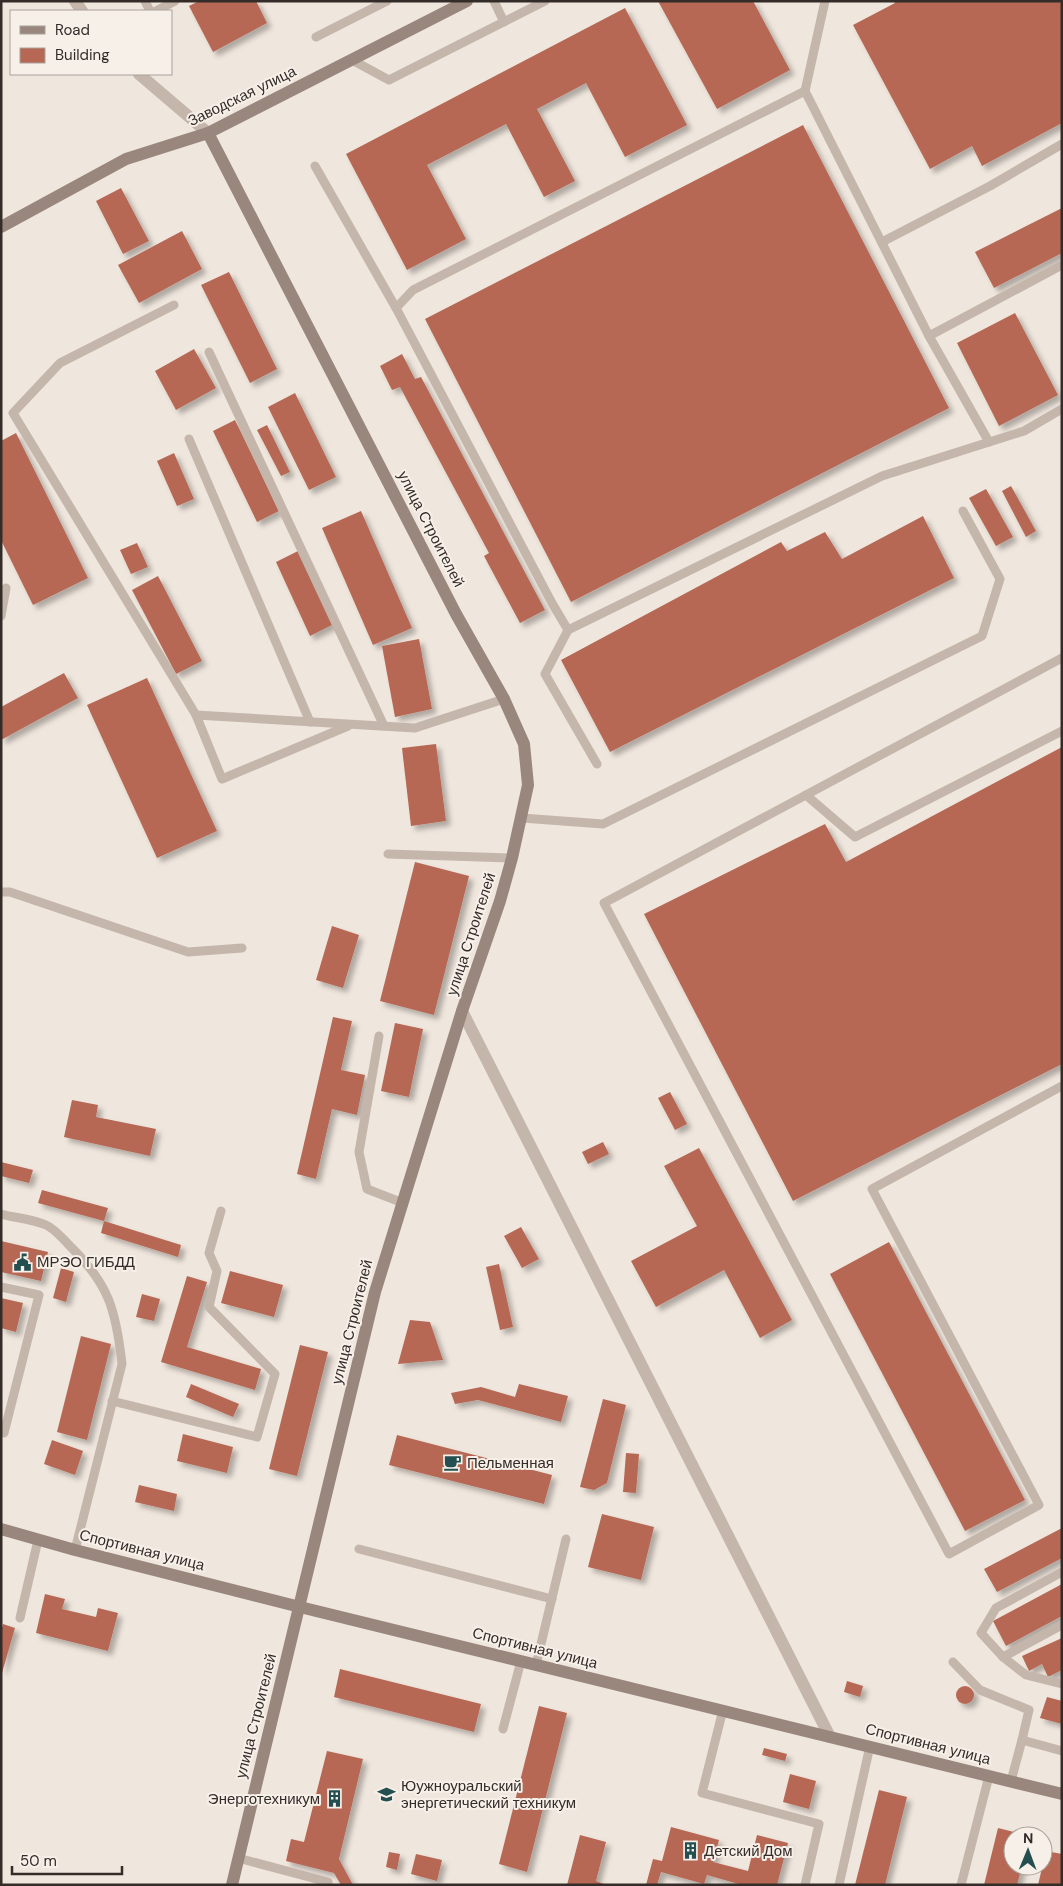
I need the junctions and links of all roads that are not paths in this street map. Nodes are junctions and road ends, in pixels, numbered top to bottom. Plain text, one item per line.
1 (175, 1) edge
2 (387, 1) edge
3 (467, 1) edge
4 (494, 1) edge
5 (545, 1) edge
6 (825, 1) edge
7 (158, 10) edge
8 (504, 22) junction
9 (316, 37) dead end
10 (352, 60) junction
11 (140, 75) edge
12 (805, 91) junction
13 (208, 133) junction
14 (1062, 144) edge
15 (315, 166) dead end
16 (1, 227) edge
17 (882, 242) junction
18 (1062, 266) edge
19 (174, 305) dead end
20 (396, 308) junction
21 (929, 336) junction
22 (208, 352) dead end
23 (1062, 409) edge
24 (189, 439) dead end
25 (989, 442) junction
26 (963, 511) dead end
27 (6, 588) dead end
28 (1, 616) edge
29 (568, 630) junction
30 (1062, 658) edge
31 (504, 699) junction
32 (196, 715) junction
33 (310, 722) junction
34 (351, 725) junction
35 (384, 726) junction
36 (1062, 731) edge
37 (597, 764) dead end
38 (806, 795) junction
39 (522, 818) junction
40 (388, 854) dead end
41 (512, 858) junction
42 (1, 892) edge
43 (242, 948) dead end
44 (462, 1011) junction
45 (379, 1036) dead end
46 (1062, 1086) edge
47 (403, 1203) junction
48 (221, 1211) dead end
49 (1, 1214) edge
50 (1, 1287) edge
51 (112, 1401) junction
52 (4, 1432) dead end
53 (1, 1529) edge
54 (566, 1539) dead end
55 (38, 1540) junction
56 (359, 1549) dead end
57 (75, 1550) junction
58 (1062, 1572) edge
59 (552, 1599) junction
60 (300, 1607) junction
61 (20, 1618) dead end
62 (1062, 1625) edge
63 (1003, 1657) junction
64 (522, 1661) junction
65 (953, 1662) dead end
66 (536, 1665) junction
67 (1062, 1684) edge
68 (723, 1710) junction
69 (503, 1729) dead end
70 (830, 1737) junction
71 (1022, 1740) junction
72 (870, 1746) junction
73 (1062, 1751) edge
74 (989, 1776) junction
75 (1011, 1781) junction
76 (1062, 1794) edge
77 (238, 1858) junction
78 (232, 1885) edge
79 (328, 1885) edge
80 (805, 1885) edge
81 (840, 1885) edge
82 (961, 1885) edge

1 - 7 lane
2 - 9 lane
3 - 10 street, Заводская улица
4 - 8 lane
5 - 8 lane
6 - 12 lane
8 - 10 lane
10 - 13 street, Заводская улица
11 - 13 street, улица Строителей
12 - 17 lane
12 - 20 lane
13 - 16 street, Заводская улица
13 - 31 street, улица Строителей
14 - 17 lane
15 - 20 lane
17 - 21 lane
18 - 21 lane
19 - 32 lane
20 - 29 lane
21 - 25 lane
22 - 35 lane
23 - 25 lane
24 - 33 lane
25 - 29 lane
26 - 39 lane
27 - 28 lane
29 - 37 lane
30 - 38 lane
31 - 35 lane
31 - 39 street, улица Строителей
32 - 33 lane
32 - 34 lane
33 - 34 lane
34 - 35 lane
36 - 38 lane
38 - 46 lane
39 - 41 street, улица Строителей
40 - 41 lane
41 - 44 street, улица Строителей
42 - 43 lane
44 - 47 street, улица Строителей
44 - 70 street
45 - 47 lane
47 - 60 street, улица Строителей
48 - 51 lane
49 - 51 lane
50 - 52 lane
51 - 57 lane
53 - 55 street, Спортивная улица
54 - 59 lane
55 - 57 street, Спортивная улица
55 - 61 lane
56 - 59 lane
57 - 60 street, Спортивная улица
58 - 63 lane
59 - 66 lane
60 - 64 street, Спортивная улица
60 - 77 street, улица Строителей
62 - 63 lane
63 - 67 lane
64 - 66 street, Спортивная улица
64 - 69 lane
65 - 71 lane
66 - 68 street, Спортивная улица
68 - 70 street, Спортивная улица
68 - 80 lane
70 - 72 street, Спортивная улица
71 - 73 lane
71 - 75 lane
72 - 74 street, Спортивная улица
72 - 81 lane
74 - 75 street, Спортивная улица
74 - 82 lane
75 - 76 street, Спортивная улица
77 - 78 street, улица Строителей
77 - 79 lane

